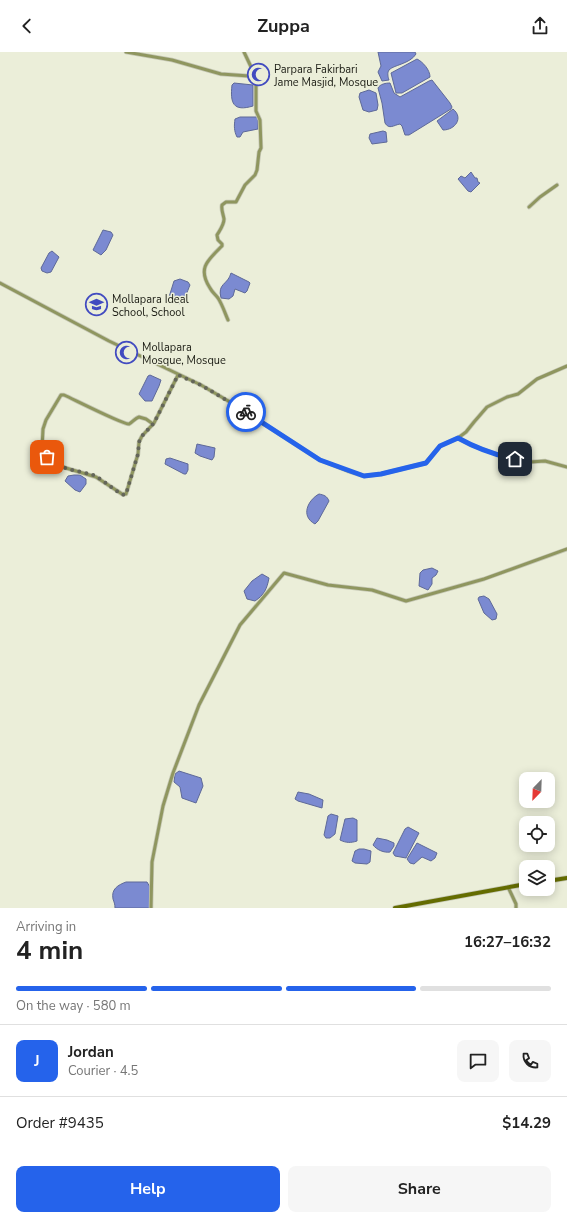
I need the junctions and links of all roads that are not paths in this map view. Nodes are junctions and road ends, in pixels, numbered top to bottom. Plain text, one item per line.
1 (126, 52) edge
2 (244, 52) edge
3 (251, 74) junction
4 (557, 185) dead end
5 (530, 208) dead end
6 (0, 282) edge
7 (228, 320) dead end
8 (567, 366) edge
9 (178, 375) junction
10 (153, 424) junction
11 (458, 438) junction
12 (567, 467) edge
13 (567, 549) edge
14 (567, 878) edge
15 (555, 880) edge
16 (519, 885) edge
17 (508, 887) junction
18 (151, 908) edge
19 (395, 908) edge
20 (516, 908) edge

1 - 3 street
2 - 3 street
3 - 7 street
4 - 5 street
6 - 9 street
8 - 11 street
9 - 10 street
9 - 11 street
10 - 10 street
11 - 12 street
13 - 18 street
14 - 15 main road
16 - 17 main road
17 - 19 main road
17 - 20 street

